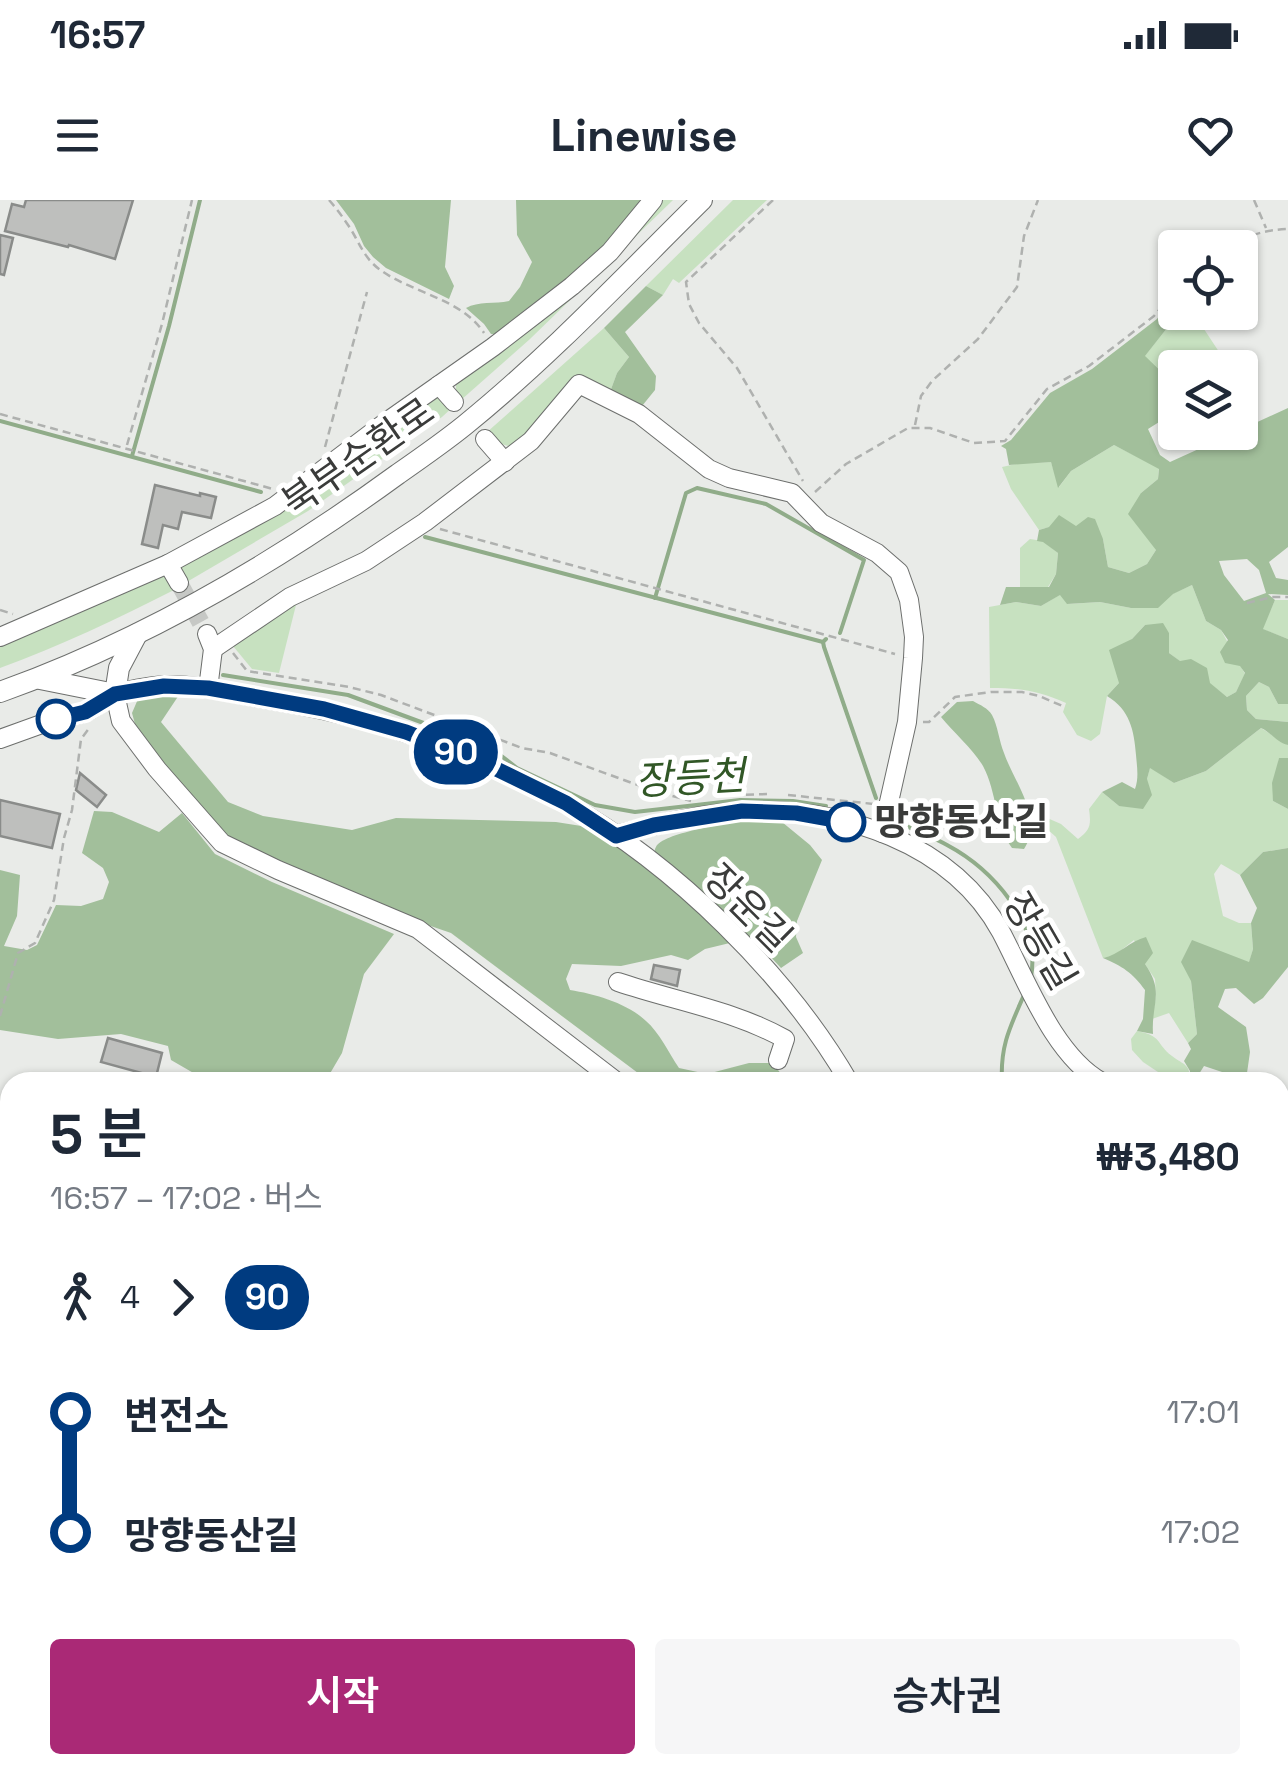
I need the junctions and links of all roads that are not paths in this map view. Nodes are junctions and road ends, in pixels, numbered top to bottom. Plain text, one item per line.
1 (653, 200) edge
2 (702, 200) edge
3 (439, 385) junction
4 (454, 402) dead end
5 (485, 439) dead end
6 (504, 462) junction
7 (168, 564) junction
8 (179, 584) tunnel mouth
9 (137, 634) junction
10 (0, 637) edge
11 (38, 679) junction
12 (208, 688) junction
13 (0, 692) edge
14 (115, 694) junction
15 (0, 739) edge
16 (886, 817) junction
17 (616, 836) junction
18 (618, 982) dead end
19 (797, 1006) junction
20 (774, 1033) junction
21 (778, 1060) dead end
22 (604, 1072) edge
23 (843, 1072) edge
24 (1090, 1072) edge

1 - 3 street
2 - 9 main road, 북부순환로
3 - 4 street
3 - 7 street
5 - 6 street
6 - 12 street
6 - 16 street
7 - 8 street
7 - 10 street
9 - 11 main road, 북부순환로
9 - 14 main road
11 - 13 main road, 북부순환로
11 - 14 main road
12 - 14 street, 장운길
12 - 17 street, 장운길
14 - 15 street, 장운길
14 - 22 street
16 - 17 street, 장등길
16 - 24 street, 장등길
17 - 19 street, 장운길
18 - 20 street
19 - 20 street, 장운길
19 - 23 street, 장운길
20 - 21 street

